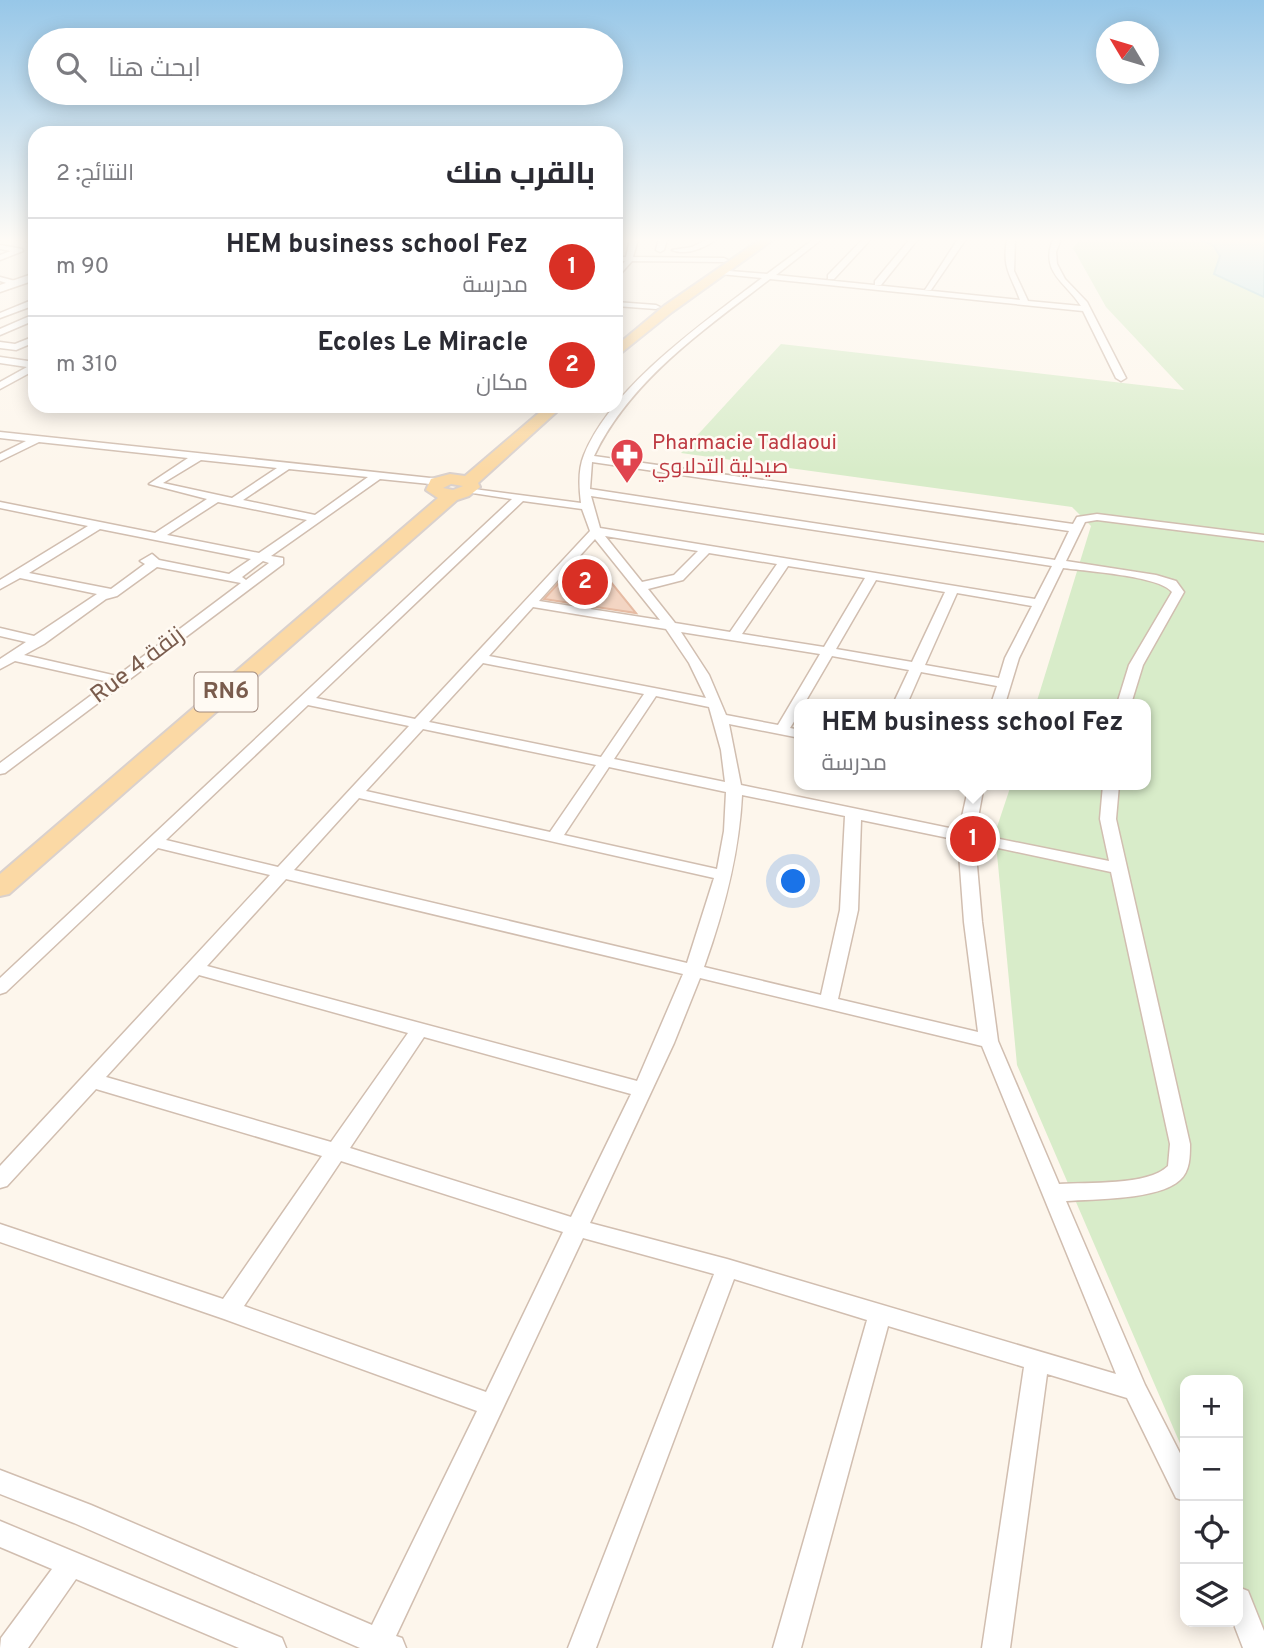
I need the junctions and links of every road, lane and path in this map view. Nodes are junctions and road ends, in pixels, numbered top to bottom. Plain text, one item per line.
1 (645, 316) edge
2 (660, 316) edge
3 (720, 316) edge
4 (1090, 316) edge
5 (28, 320) edge
6 (4, 331) edge
7 (28, 333) edge
8 (623, 334) edge
9 (28, 342) edge
10 (0, 345) edge
11 (623, 347) edge
12 (0, 360) edge
13 (28, 364) edge
14 (28, 369) edge
15 (0, 377) edge
16 (1121, 378) dead end
17 (13, 379) junction
18 (0, 386) edge
19 (623, 405) edge
20 (531, 413) edge
21 (547, 413) edge
22 (617, 413) edge
23 (0, 435) edge
24 (37, 439) junction
25 (199, 456) junction
26 (0, 458) edge
27 (588, 458) junction
28 (287, 466) junction
29 (379, 477) junction
30 (451, 487) junction
31 (218, 497) junction
32 (521, 497) junction
33 (587, 500) junction
34 (232, 503) junction
35 (0, 505) edge
36 (319, 519) junction
37 (100, 524) junction
38 (1074, 528) junction
39 (596, 531) junction
40 (158, 536) junction
41 (1264, 538) edge
42 (176, 539) junction
43 (707, 548) junction
44 (264, 556) junction
45 (150, 560) junction
46 (785, 561) junction
47 (1058, 564) junction
48 (18, 574) junction
49 (873, 575) junction
50 (232, 579) junction
51 (252, 582) junction
52 (0, 585) edge
53 (639, 586) junction
54 (953, 589) junction
55 (105, 593) junction
56 (529, 603) junction
57 (1038, 603) junction
58 (671, 626) junction
59 (0, 632) edge
60 (734, 636) junction
61 (39, 641) junction
62 (831, 652) junction
63 (15, 657) junction
64 (480, 658) junction
65 (0, 666) edge
66 (918, 667) junction
67 (119, 680) junction
68 (1005, 683) junction
69 (652, 692) junction
70 (801, 699) edge
71 (902, 699) edge
72 (1000, 699) edge
73 (1126, 699) edge
74 (304, 700) junction
75 (718, 711) junction
76 (794, 711) edge
77 (422, 723) junction
78 (782, 730) junction
79 (794, 733) edge
80 (21, 754) junction
81 (0, 757) edge
82 (604, 761) junction
83 (0, 771) edge
84 (734, 788) junction
85 (976, 790) edge
86 (1111, 790) edge
87 (356, 793) junction
88 (853, 814) junction
89 (555, 836) junction
90 (966, 837) junction
91 (154, 842) junction
92 (0, 865) edge
93 (1118, 868) junction
94 (283, 873) junction
95 (722, 875) junction
96 (0, 888) edge
97 (193, 968) junction
98 (694, 972) junction
99 (0, 988) edge
100 (828, 1004) junction
101 (420, 1029) junction
102 (989, 1041) junction
103 (90, 1080) junction
104 (643, 1090) junction
105 (337, 1152) junction
106 (0, 1180) edge
107 (1053, 1193) junction
108 (577, 1228) junction
109 (0, 1233) edge
110 (727, 1268) junction
111 (228, 1310) junction
112 (880, 1314) junction
113 (1037, 1361) junction
114 (1135, 1390) junction
115 (491, 1405) junction
116 (1180, 1479) edge
117 (0, 1482) edge
118 (0, 1534) edge
119 (72, 1563) junction
120 (1243, 1613) edge
121 (382, 1646) edge
122 (12, 1648) edge
123 (272, 1648) edge
124 (582, 1648) edge
125 (787, 1648) edge
126 (996, 1648) edge
127 (1257, 1648) edge

1 - 8 main road
2 - 11 main road
3 - 19 street
4 - 16 street
5 - 6 street
6 - 7 street
9 - 10 street
12 - 13 street
14 - 17 street
15 - 17 street
17 - 18 street
20 - 30 main road, RN6
21 - 30 main road, RN6
22 - 27 street
23 - 24 street
24 - 25 street
24 - 26 street
25 - 28 street
25 - 31 street
27 - 33 street
27 - 38 street
28 - 29 street
28 - 34 street
29 - 30 street
29 - 36 street
30 - 32 street
30 - 92 main road, RN6
30 - 96 main road, RN6
31 - 34 street
31 - 40 street
32 - 33 street
32 - 74 street
33 - 39 street
33 - 47 street
34 - 36 street
35 - 37 street
36 - 44 street
37 - 40 street
37 - 48 street
38 - 41 street
38 - 47 street
39 - 43 street
39 - 53 street
39 - 56 street
40 - 42 street
42 - 44 street
42 - 45 street
43 - 46 street
43 - 53 street
44 - 50 street
44 - 51 street, Rue 4 زنقة
45 - 50 street
45 - 55 street
46 - 49 street
46 - 60 street
47 - 57 street
47 - 73 street
48 - 52 street
48 - 55 street
49 - 54 street
49 - 62 street
50 - 51 street
51 - 67 street, Rue 4 زنقة
53 - 58 street
54 - 57 street
54 - 66 street
55 - 61 street
56 - 58 street
56 - 64 street
57 - 68 street
58 - 60 street
58 - 75 street
59 - 61 street
60 - 62 street
61 - 63 street
62 - 66 street
62 - 70 street
63 - 65 street
63 - 67 street
64 - 69 street
64 - 77 street
66 - 68 street
66 - 71 street
67 - 80 street, Rue 4 زنقة
68 - 72 street
69 - 75 street
69 - 82 street
74 - 77 street
74 - 91 street
75 - 78 street
75 - 84 street
76 - 78 street
77 - 82 street
77 - 87 street
78 - 79 street
80 - 81 street
80 - 83 street, Rue 4 زنقة
82 - 84 street
82 - 89 street
84 - 88 street
84 - 95 street
85 - 90 street
86 - 93 street
87 - 89 street
87 - 94 street
88 - 90 street
88 - 100 street
89 - 95 street
90 - 93 street
90 - 102 street
91 - 94 street
91 - 99 street
93 - 107 street
94 - 97 street
94 - 98 street
95 - 98 street
97 - 101 street
97 - 103 street
98 - 100 street
98 - 104 street
100 - 102 street
101 - 104 street
101 - 105 street
102 - 107 street
103 - 105 street
103 - 106 street
104 - 108 street
105 - 108 street
105 - 111 street
107 - 114 street
108 - 110 street
108 - 115 street
109 - 111 street
110 - 112 street
110 - 124 street
111 - 115 street
112 - 113 street
112 - 125 street
113 - 114 street
113 - 126 street
114 - 116 street
115 - 121 street
117 - 121 street
118 - 119 street
119 - 122 street
119 - 123 street
120 - 127 street

